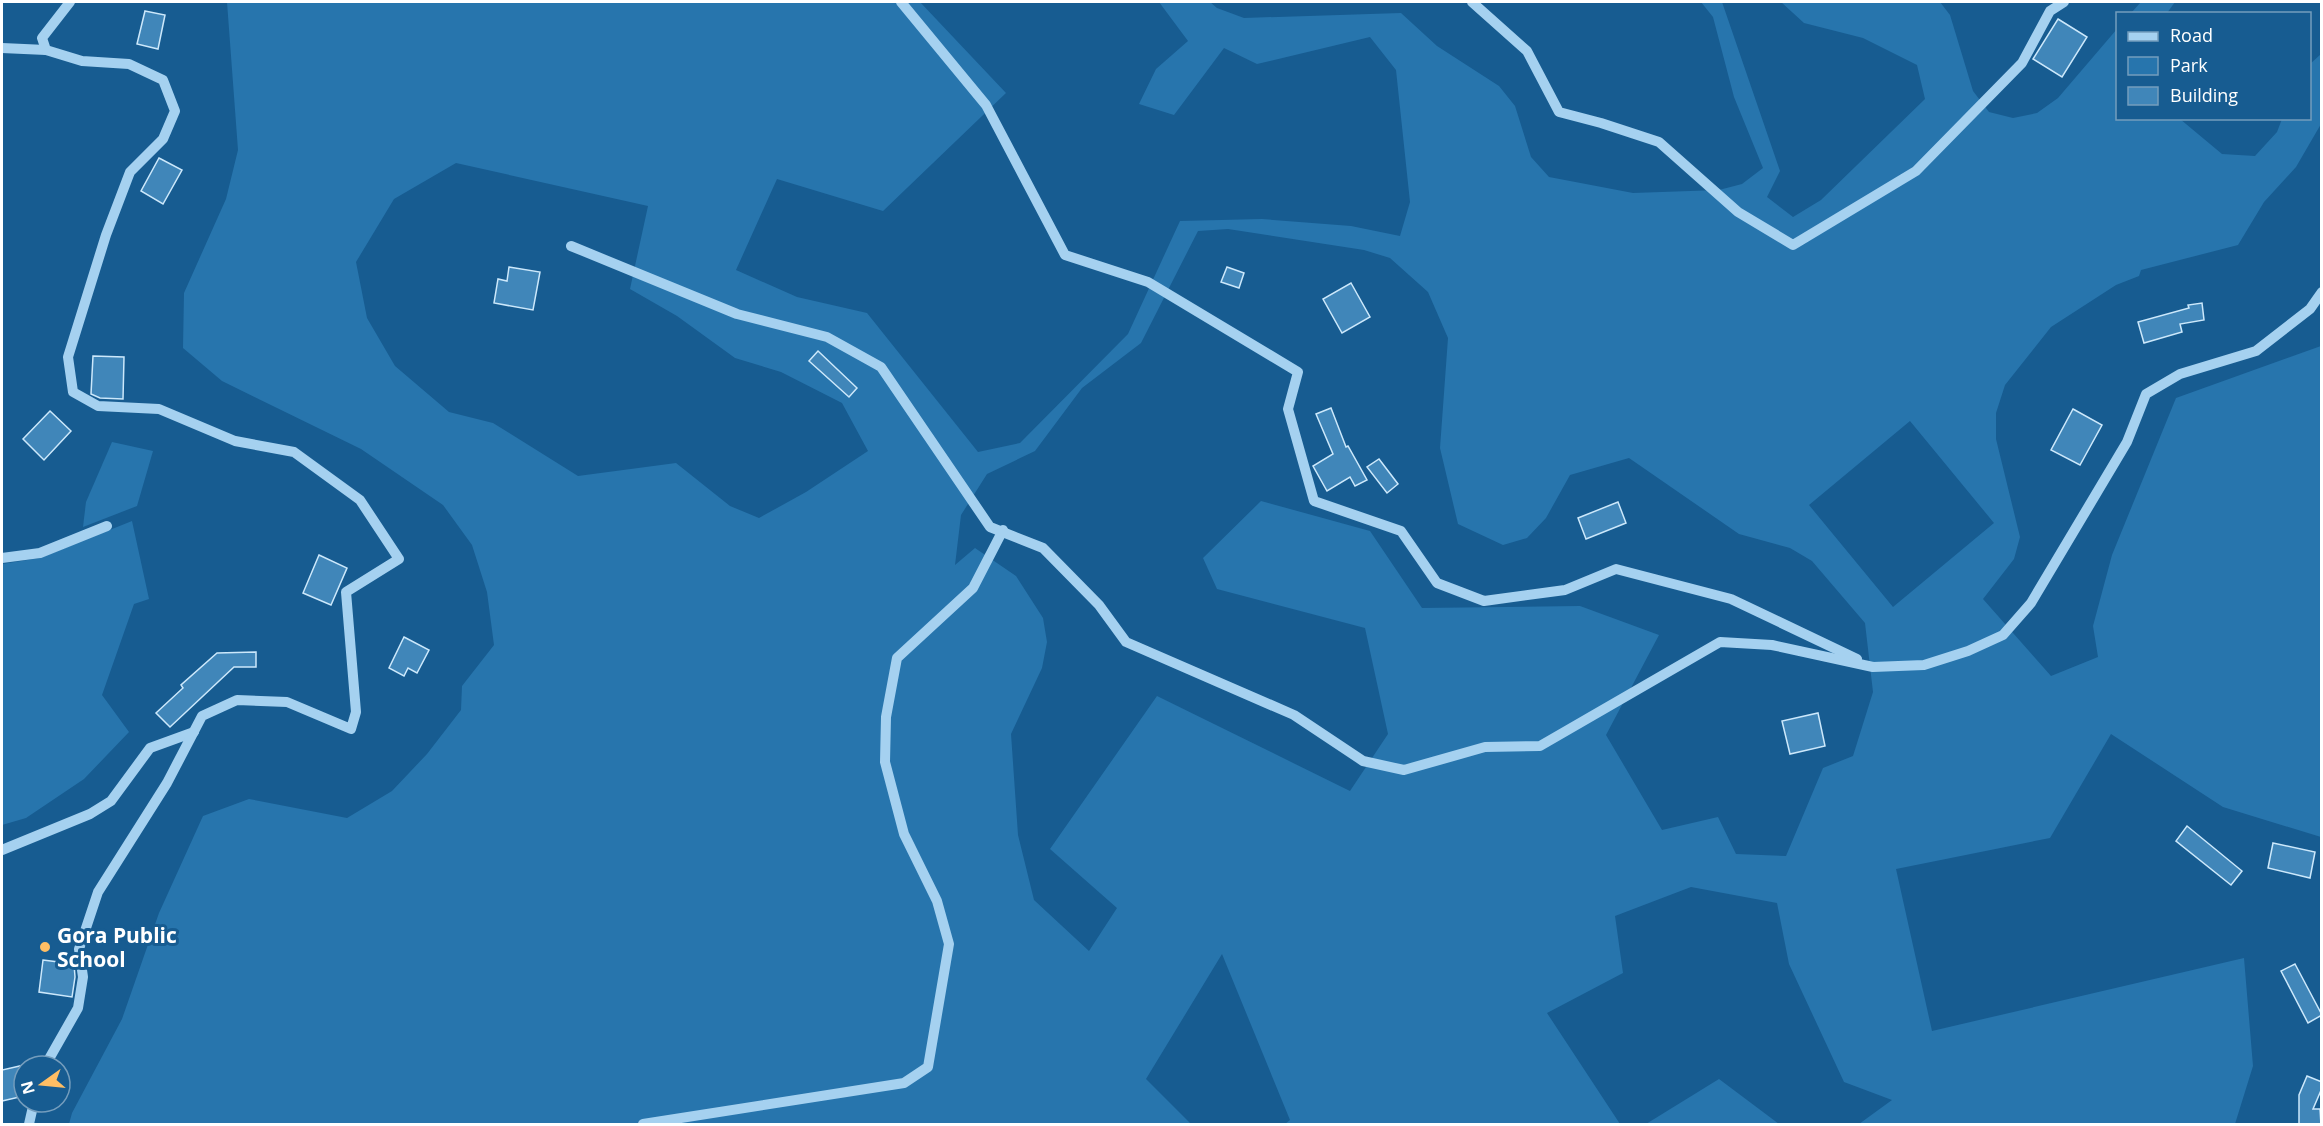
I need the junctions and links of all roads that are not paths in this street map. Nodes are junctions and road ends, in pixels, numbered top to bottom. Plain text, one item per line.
1 (70, 2) edge
2 (901, 2) edge
3 (1472, 2) edge
4 (2064, 2) edge
5 (2, 48) edge
6 (46, 50) junction
7 (571, 246) dead end
8 (2322, 292) edge
9 (107, 526) dead end
10 (1003, 530) junction
11 (2, 558) edge
12 (1873, 667) junction
13 (194, 732) junction
14 (2, 850) edge
15 (52, 1054) edge
16 (643, 1125) edge

1 - 6 street
2 - 12 street
3 - 4 street
5 - 6 street
6 - 13 street
7 - 10 street
8 - 12 street
9 - 11 street
10 - 12 street
10 - 16 street
13 - 14 street
13 - 15 street

